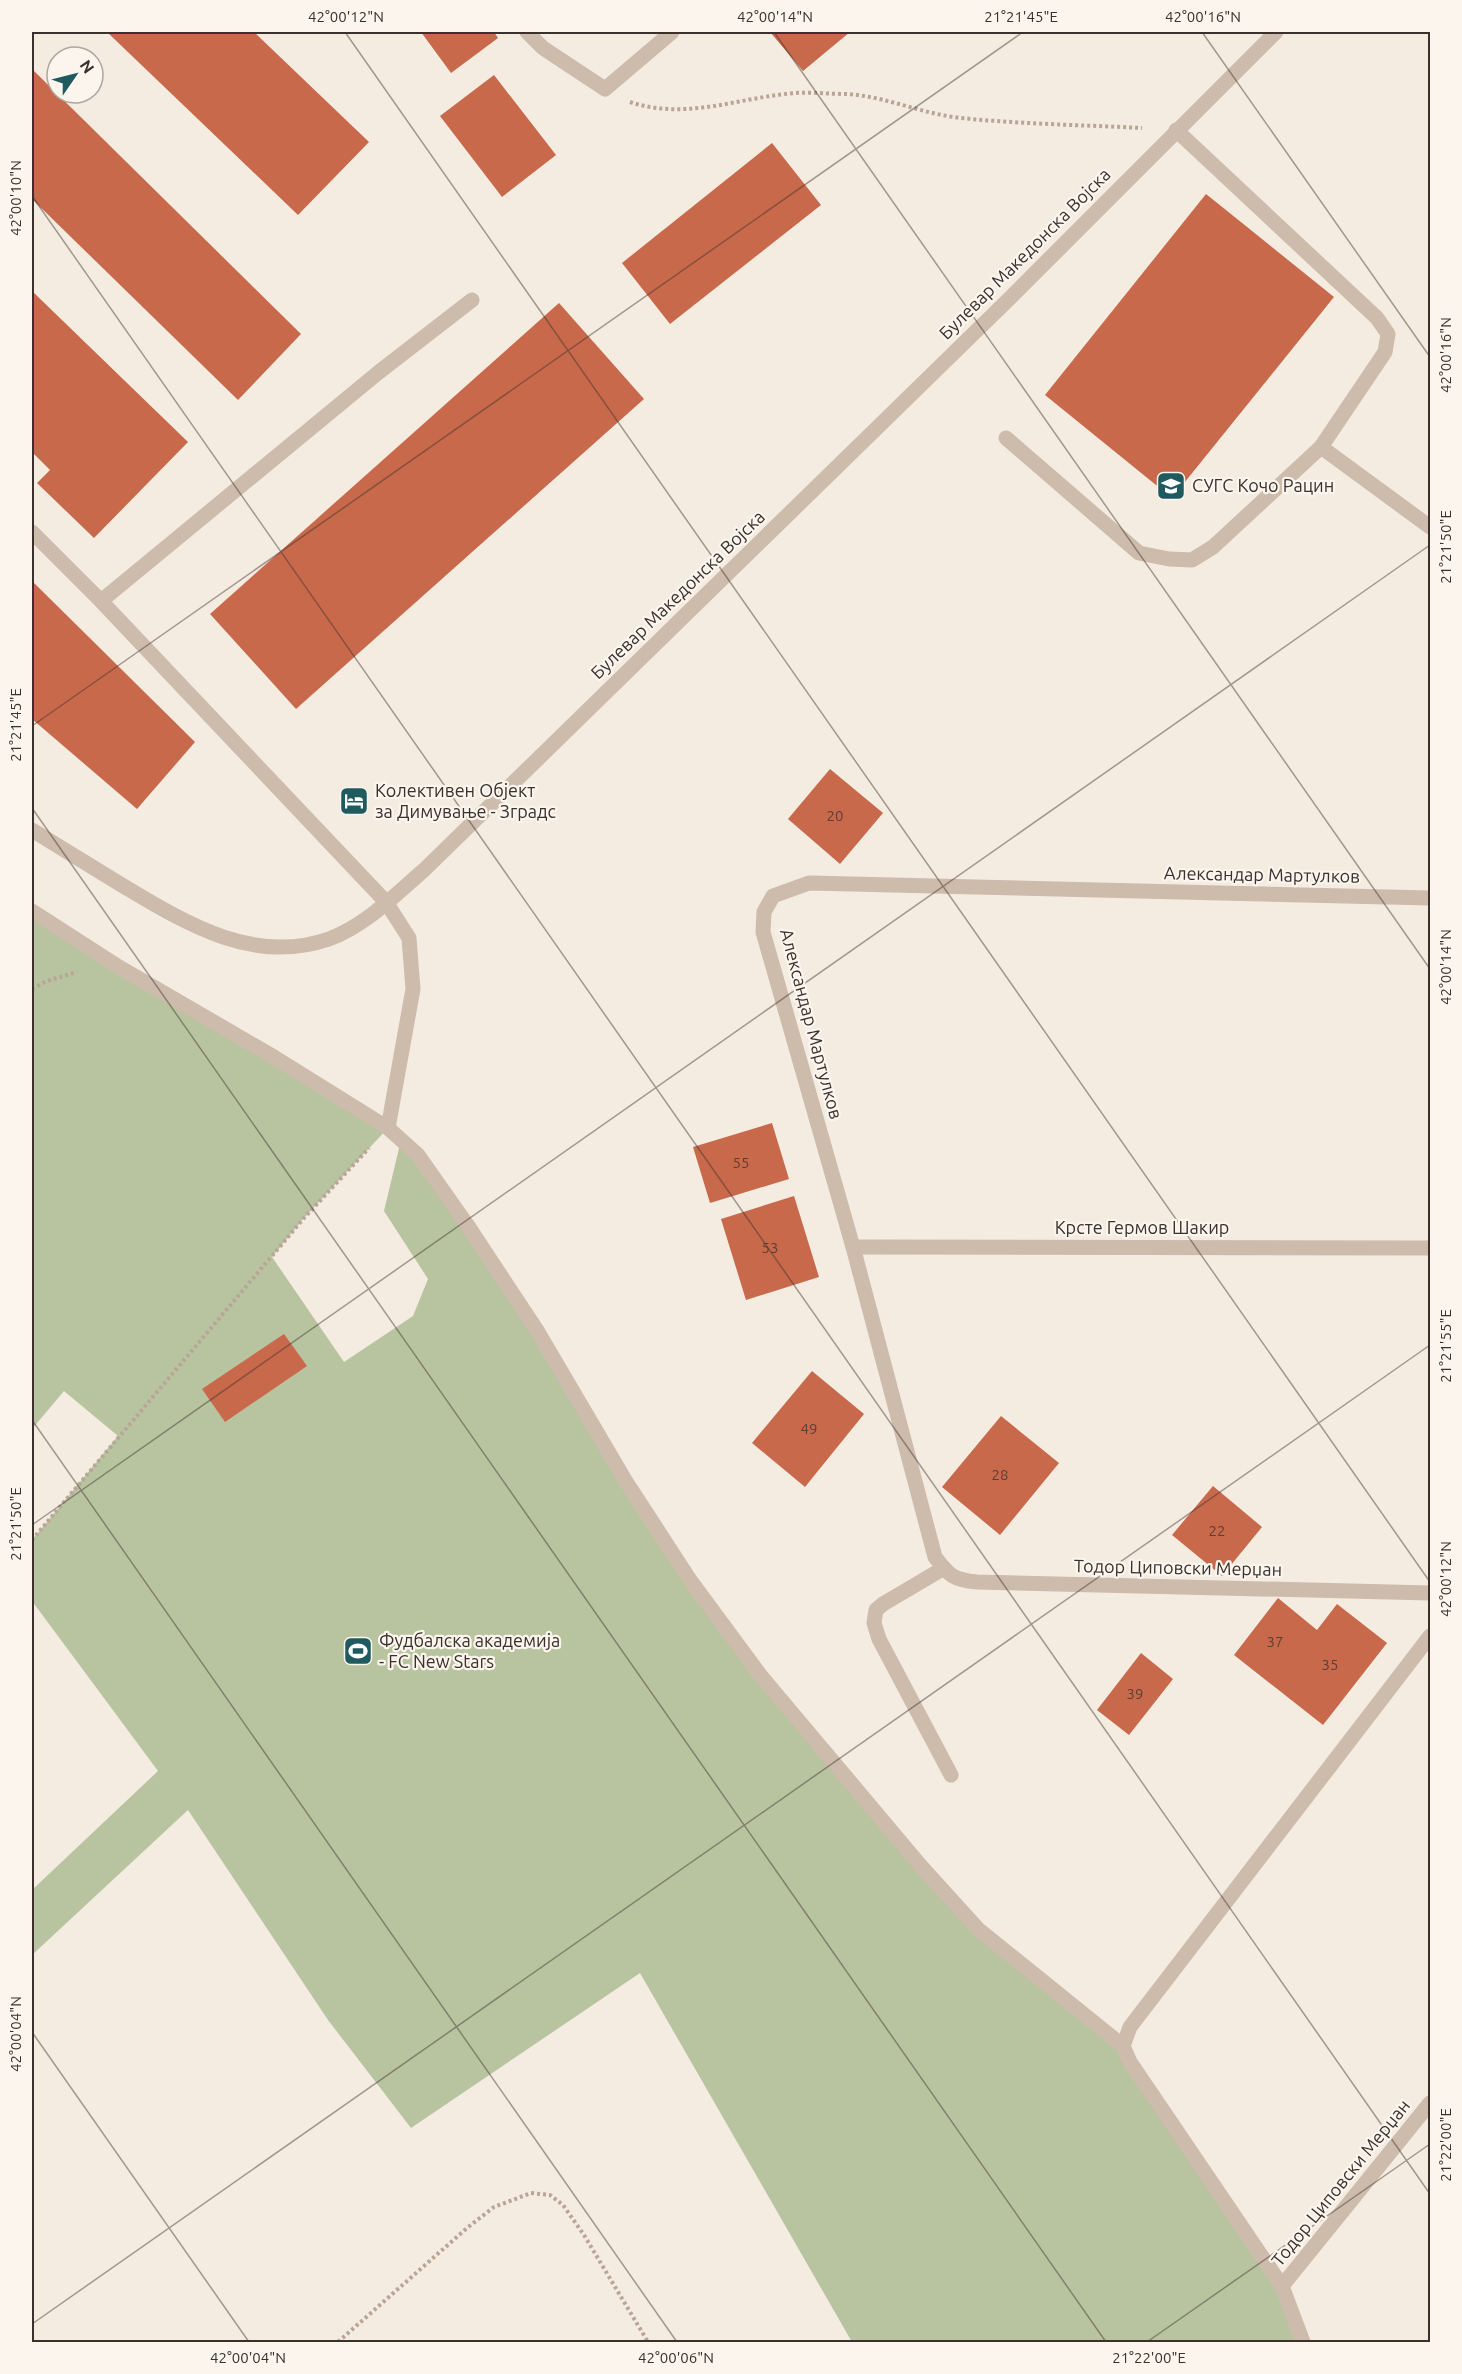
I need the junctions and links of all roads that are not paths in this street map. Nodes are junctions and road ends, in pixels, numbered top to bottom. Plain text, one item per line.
1 (527, 32) edge
2 (672, 32) edge
3 (1276, 32) edge
4 (1176, 130) junction
5 (472, 300) dead end
6 (1006, 438) dead end
7 (1321, 447) junction
8 (1431, 528) edge
9 (32, 532) edge
10 (101, 601) junction
11 (32, 830) edge
12 (1431, 898) edge
13 (386, 902) junction
14 (32, 910) edge
15 (388, 1128) junction
16 (853, 1247) junction
17 (1431, 1248) edge
18 (939, 1563) junction
19 (1431, 1593) edge
20 (1431, 1636) edge
21 (951, 1775) dead end
22 (1123, 2046) junction
23 (1431, 2103) edge
24 (1282, 2286) junction
25 (1303, 2343) edge

1 - 2 street
3 - 4 street, Булевар Македонска Војска
4 - 7 street
4 - 13 street, Булевар Македонска Војска
5 - 10 street
6 - 7 street
7 - 8 street
9 - 10 street
10 - 13 street
11 - 13 street, Булевар Македонска Војска
12 - 16 street, Александар Мартулков
13 - 15 street
14 - 15 street
15 - 22 street
16 - 17 street, Крсте Гермов Шакир
16 - 18 street, Александар Мартулков
18 - 19 street, Тодор Циповски Мерџан
18 - 21 street
20 - 22 street
22 - 24 street
23 - 24 street, Тодор Циповски Мерџан
24 - 25 street

